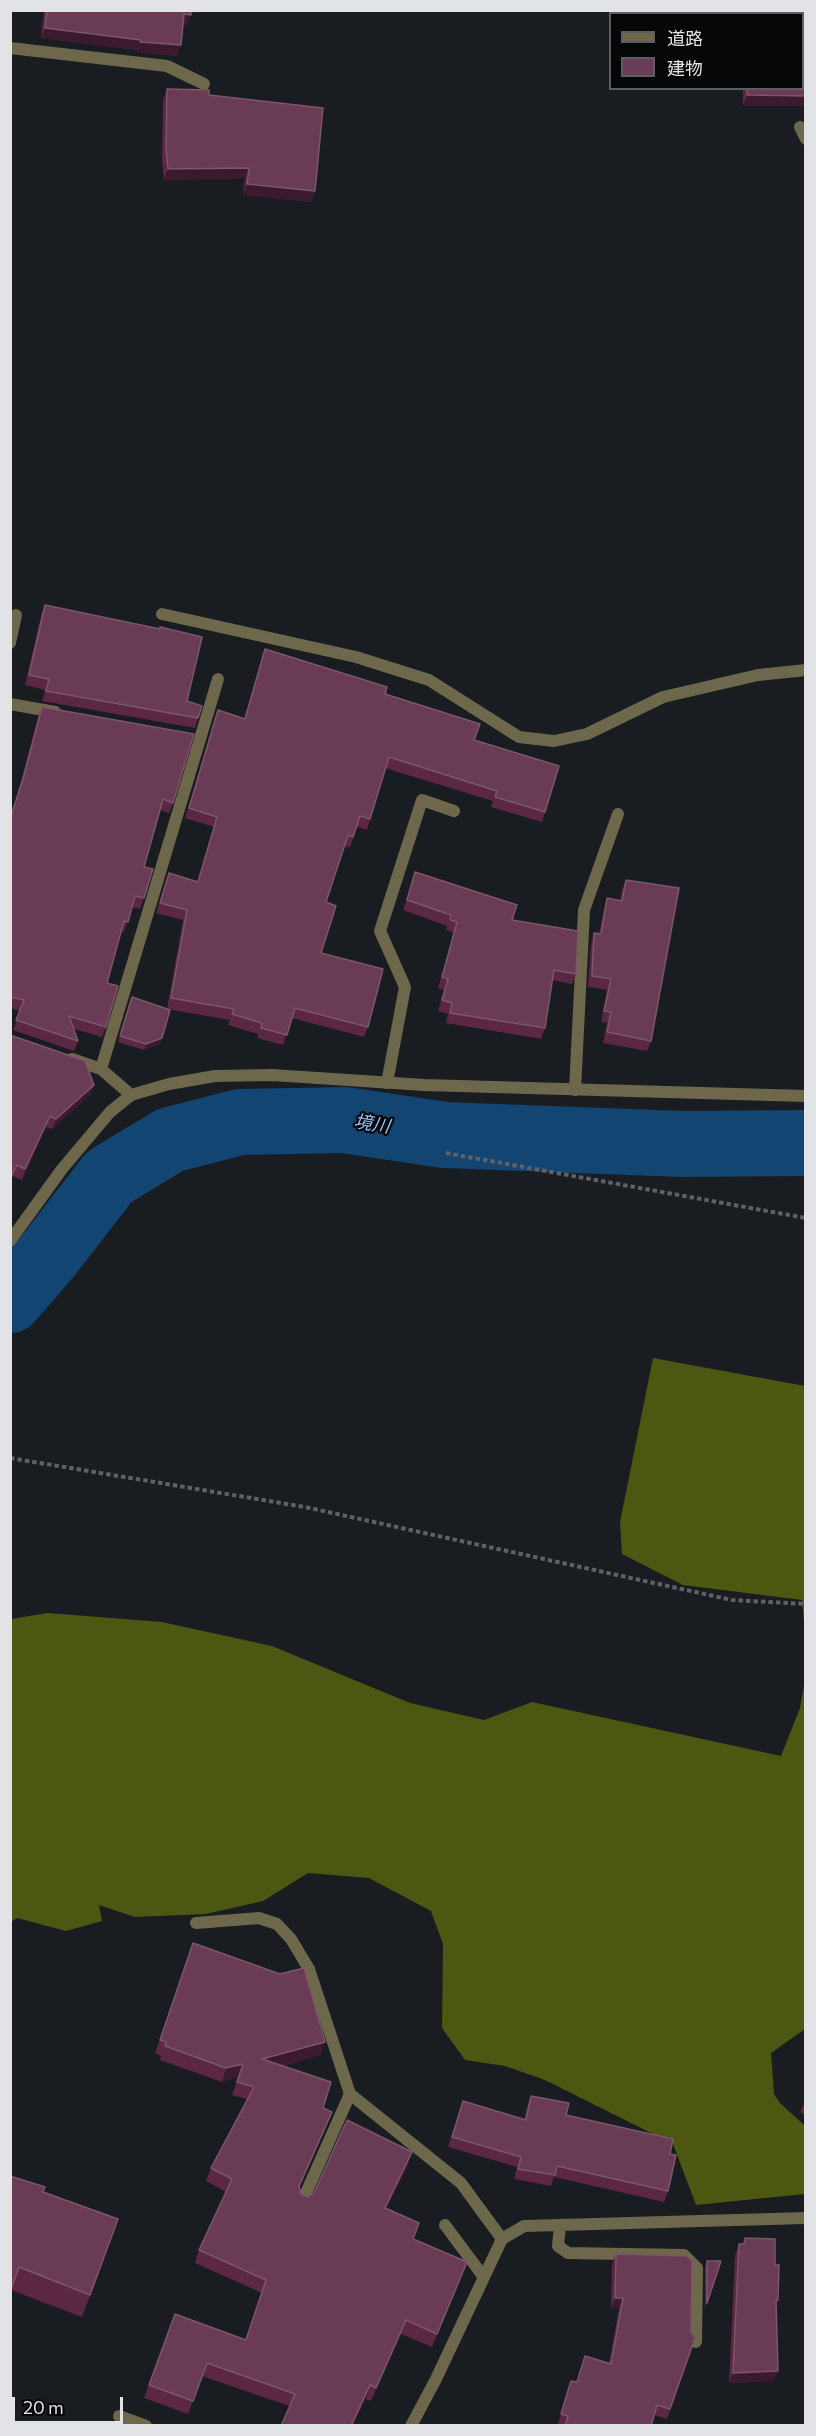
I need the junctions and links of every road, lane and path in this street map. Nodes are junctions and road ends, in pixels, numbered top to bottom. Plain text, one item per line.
1 (10, 48) edge
2 (204, 84) dead end
3 (162, 614) dead end
4 (16, 615) dead end
5 (10, 643) edge
6 (806, 670) edge
7 (218, 679) dead end
8 (10, 704) edge
9 (67, 714) edge
10 (454, 811) dead end
11 (618, 813) dead end
12 (56, 1053) edge
13 (101, 1069) junction
14 (387, 1083) junction
15 (575, 1089) junction
16 (131, 1095) junction
17 (806, 1096) edge
18 (446, 1153) dead end
19 (806, 1218) edge
20 (10, 1241) edge
21 (10, 1458) edge
22 (806, 1604) edge
23 (196, 1923) dead end
24 (350, 2094) junction
25 (302, 2202) edge
26 (806, 2218) edge
27 (444, 2225) dead end
28 (560, 2225) junction
29 (502, 2239) junction
30 (483, 2276) junction
31 (696, 2342) edge
32 (119, 2416) dead end
33 (146, 2426) edge
34 (411, 2426) edge

1 - 2 street
3 - 6 street
4 - 5 street
7 - 13 street
8 - 9 street
10 - 14 street
11 - 15 street
12 - 13 street
13 - 16 street
14 - 15 street
14 - 16 street
15 - 17 street
16 - 20 street
18 - 19 path
21 - 22 path
23 - 24 street
24 - 25 street
24 - 29 street
26 - 28 street
27 - 30 street
28 - 29 street
28 - 31 street
29 - 30 street
30 - 34 street
32 - 33 street

